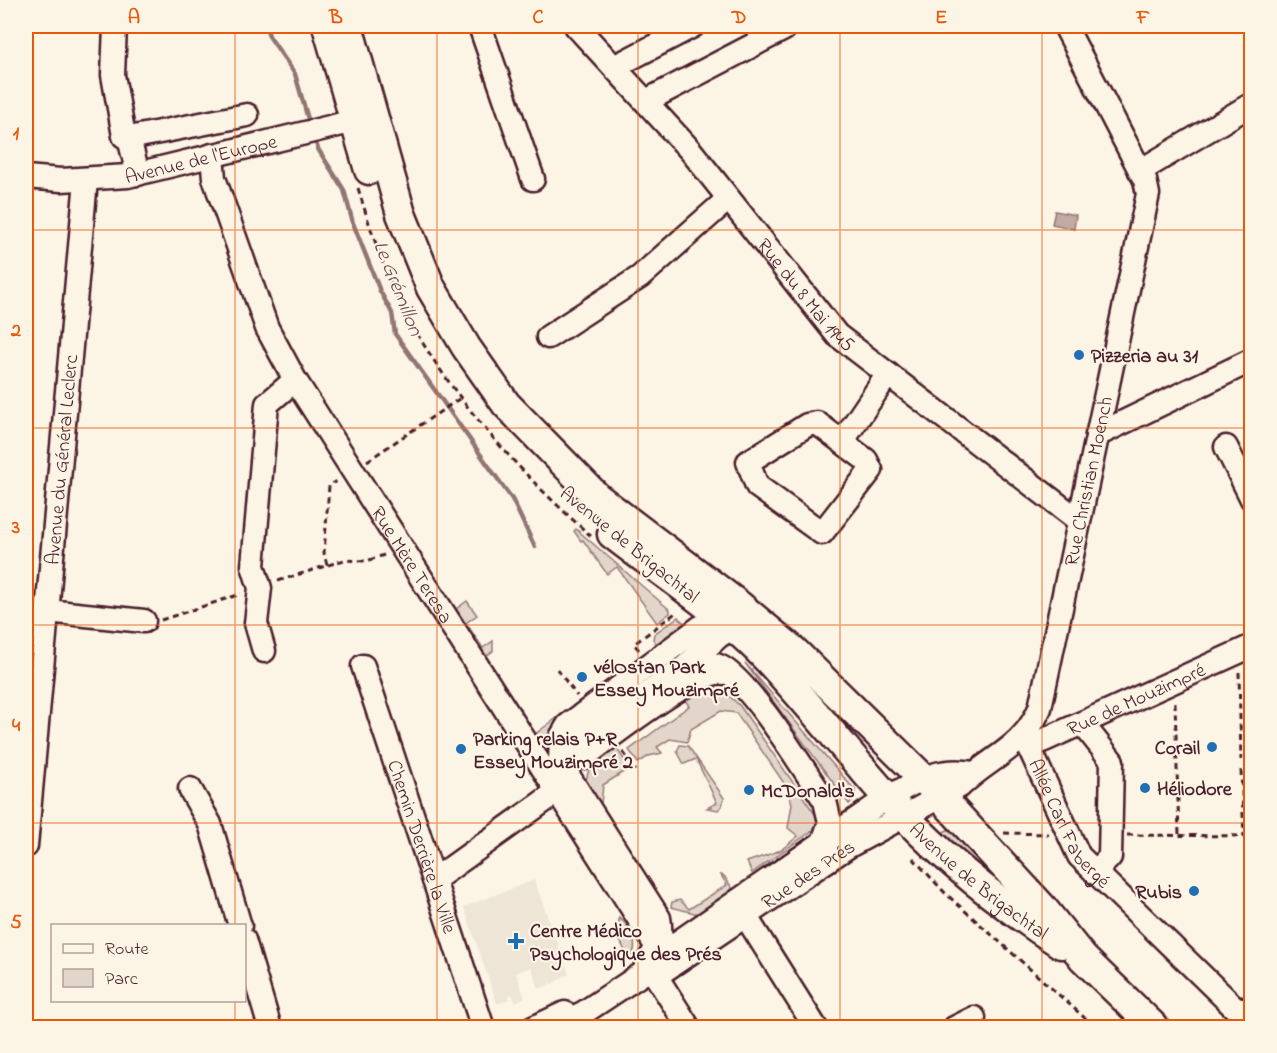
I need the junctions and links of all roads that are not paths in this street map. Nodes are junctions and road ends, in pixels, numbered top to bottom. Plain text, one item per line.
1 (115, 26) edge
2 (327, 26) edge
3 (348, 26) edge
4 (480, 26) edge
5 (576, 26) edge
6 (693, 26) edge
7 (1065, 26) edge
8 (784, 29) dead end
9 (614, 67) junction
10 (646, 102) junction
11 (1251, 104) edge
12 (247, 115) dead end
13 (353, 121) junction
14 (129, 138) junction
15 (212, 156) junction
16 (1140, 171) junction
17 (138, 174) junction
18 (26, 177) edge
19 (533, 179) dead end
20 (86, 180) junction
21 (728, 199) junction
22 (548, 337) dead end
23 (1251, 360) edge
24 (888, 374) junction
25 (295, 380) junction
26 (1096, 435) junction
27 (842, 442) junction
28 (1226, 447) dead end
29 (1251, 499) edge
30 (1078, 520) junction
31 (47, 611) junction
32 (144, 621) dead end
33 (731, 623) junction
34 (1251, 646) edge
35 (264, 651) dead end
36 (363, 666) dead end
37 (685, 667) junction
38 (742, 685) junction
39 (844, 701) junction
40 (1082, 723) junction
41 (1025, 743) junction
42 (568, 785) junction
43 (932, 787) junction
44 (190, 789) dead end
45 (896, 806) junction
46 (851, 816) junction
47 (873, 832) junction
48 (823, 842) junction
49 (26, 846) edge
50 (1095, 872) junction
51 (434, 880) junction
52 (745, 905) junction
53 (659, 918) junction
54 (239, 924) edge
55 (703, 928) junction
56 (246, 947) edge
57 (1083, 958) junction
58 (657, 962) junction
59 (1251, 1013) edge
60 (544, 1026) edge
61 (270, 1028) edge
62 (483, 1028) edge
63 (689, 1028) edge
64 (816, 1028) edge
65 (1155, 1028) edge

1 - 14 street
2 - 13 main road, Avenue de Brigachtal
3 - 13 main road, Avenue de Brigachtal
4 - 19 street
5 - 9 street, Rue du 8 Mai 1945
6 - 9 street
7 - 16 street, Rue Christian Moench
8 - 10 street
9 - 10 street, Rue du 8 Mai 1945
10 - 21 street, Rue du 8 Mai 1945
11 - 16 street
12 - 14 street
13 - 15 street, Avenue de l'Europe
13 - 33 main road, Avenue de Brigachtal
13 - 39 main road, Avenue de Brigachtal
14 - 17 street
15 - 17 street, Avenue de l'Europe
15 - 25 street, Rue Mère Teresa
16 - 26 street, Rue Christian Moench
17 - 20 street, Avenue de l'Europe
18 - 20 street, Avenue de l'Europe
20 - 31 street, Avenue du Général Leclerc
21 - 22 street
21 - 24 street, Rue du 8 Mai 1945
23 - 26 street
24 - 27 street
24 - 30 street, Rue du 8 Mai 1945
25 - 35 street
25 - 42 street, Rue Mère Teresa
26 - 30 street, Rue Christian Moench
27 - 27 street
28 - 29 street
30 - 41 street, Rue Christian Moench
31 - 32 street
31 - 49 street, Avenue du Général Leclerc
33 - 37 street
33 - 39 street
33 - 42 street
33 - 45 main road, Avenue de Brigachtal
34 - 40 street, Rue de Mouzimpré
36 - 51 street, Chemin Derrière la Ville
37 - 38 street
37 - 42 street
38 - 42 street
38 - 48 street
39 - 43 main road, Avenue de Brigachtal
40 - 41 street, Rue de Mouzimpré
40 - 50 street
41 - 43 street, Rue des Prés
41 - 50 street, Allée Carl Fabergé
42 - 51 street
42 - 53 street
42 - 58 street, Rue Mère Teresa
43 - 45 street, Rue des Prés
43 - 57 main road, Avenue de Brigachtal
44 - 54 street
45 - 46 street, Rue des Prés
45 - 47 street, Rue des Prés
45 - 57 main road, Avenue de Brigachtal
46 - 47 street
46 - 48 street, Rue des Prés
47 - 52 street, Rue des Prés
48 - 52 street, Rue des Prés
50 - 59 street, Allée Carl Fabergé
51 - 62 street, Chemin Derrière la Ville
52 - 55 street, Rue des Prés
52 - 58 street, Rue des Prés
52 - 64 street
53 - 55 street
53 - 58 street
55 - 58 street, Rue des Prés
56 - 61 street
57 - 65 main road, Avenue de Brigachtal
58 - 60 street, Rue des Prés
58 - 63 street, Rue Mère Teresa

